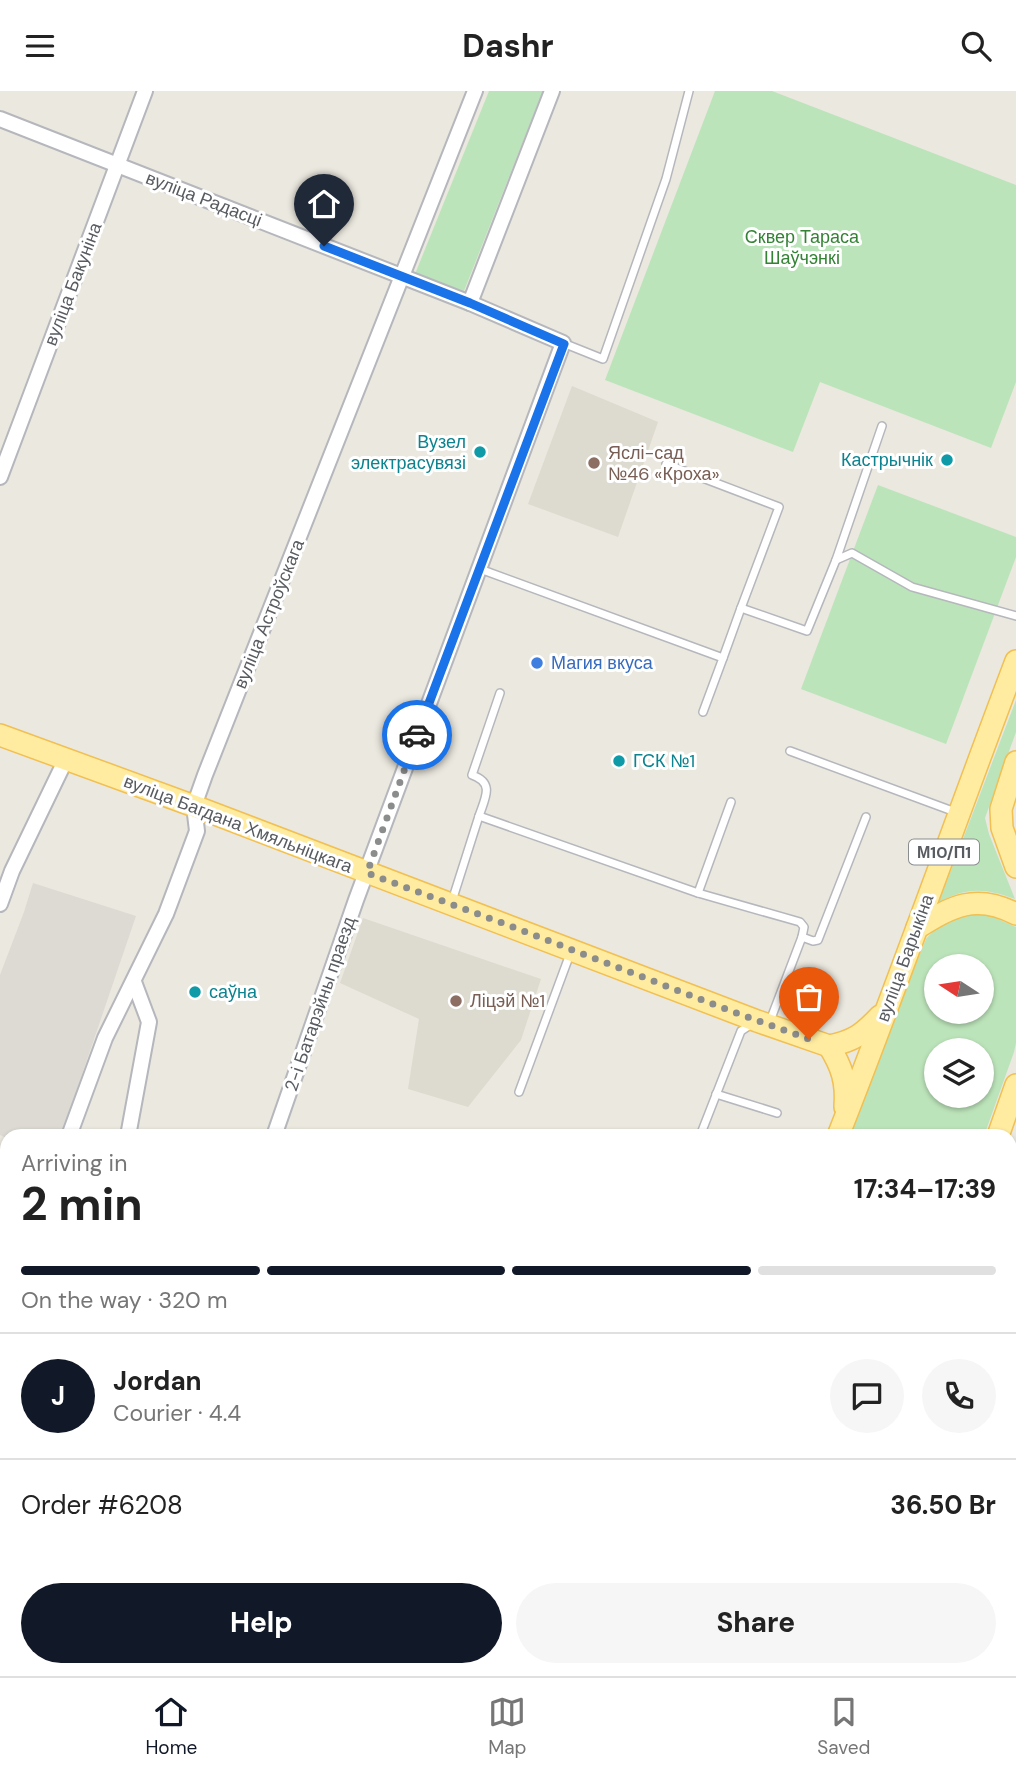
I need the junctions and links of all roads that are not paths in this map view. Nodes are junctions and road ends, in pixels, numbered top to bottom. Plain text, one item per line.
1 (145, 91) edge
2 (475, 91) edge
3 (552, 91) edge
4 (689, 91) edge
5 (0, 119) edge
6 (118, 165) junction
7 (402, 277) junction
8 (470, 303) junction
9 (564, 344) junction
10 (882, 426) dead end
11 (666, 464) dead end
12 (0, 477) edge
13 (836, 560) junction
14 (479, 568) junction
15 (741, 608) junction
16 (1016, 616) edge
17 (723, 658) junction
18 (1016, 661) edge
19 (500, 693) dead end
20 (703, 712) dead end
21 (0, 735) edge
22 (790, 751) dead end
23 (66, 759) junction
24 (1016, 762) edge
25 (732, 802) dead end
26 (194, 806) junction
27 (958, 814) junction
28 (480, 816) junction
29 (866, 817) dead end
30 (1016, 867) edge
31 (6, 869) edge
32 (367, 873) junction
33 (698, 893) junction
34 (0, 904) edge
35 (451, 904) junction
36 (1016, 914) edge
37 (917, 927) junction
38 (802, 937) junction
39 (572, 950) junction
40 (134, 982) junction
41 (888, 1007) junction
42 (763, 1023) junction
43 (829, 1046) junction
44 (1016, 1085) edge
45 (519, 1092) dead end
46 (716, 1094) junction
47 (777, 1113) dead end
48 (841, 1127) edge
49 (72, 1129) edge
50 (129, 1129) edge
51 (276, 1129) edge
52 (703, 1129) edge
53 (1000, 1129) edge

1 - 6 street, вуліца Бакуніна
2 - 7 street, вуліца Астроўскага
3 - 8 street
4 - 9 lane
5 - 6 street, вуліца Радасці
6 - 7 street, вуліца Радасці
6 - 12 street, вуліца Бакуніна
7 - 8 street, вуліца Радасці
7 - 26 street, вуліца Астроўскага
8 - 9 street, вуліца Радасці
9 - 14 street, 2-і Батарэйны праезд
10 - 13 lane
11 - 15 lane
13 - 15 lane
13 - 16 lane
14 - 17 lane
14 - 32 street, 2-і Батарэйны праезд
15 - 17 lane
17 - 20 lane
18 - 27 main road, вуліца Барыкіна / М10/П1
19 - 28 lane
21 - 23 main road, вуліца Багдана Хмяльніцкага
22 - 27 lane
23 - 26 main road, вуліца Багдана Хмяльніцкага
23 - 31 street
24 - 30 main road, М10/П1
25 - 33 lane
26 - 32 main road, вуліца Багдана Хмяльніцкага
26 - 40 street, вуліца Астроўскага
27 - 37 main road, вуліца Барыкіна / М10/П1
28 - 33 lane
28 - 35 lane
29 - 38 lane
31 - 34 street
32 - 35 main road, вуліца Багдана Хмяльніцкага
32 - 51 street, 2-і Батарэйны праезд
33 - 38 lane
35 - 39 main road, вуліца Багдана Хмяльніцкага
36 - 37 main road
37 - 41 main road, вуліца Барыкіна / М10/П1
38 - 42 lane
39 - 42 main road, вуліца Багдана Хмяльніцкага
39 - 45 lane
40 - 49 street, вуліца Астроўскага
40 - 50 street
41 - 43 main road
41 - 48 main road, вуліца Барыкіна / М10/П1
42 - 43 main road, вуліца Багдана Хмяльніцкага
42 - 46 lane
43 - 48 main road
44 - 53 main road
46 - 47 lane
46 - 52 lane

